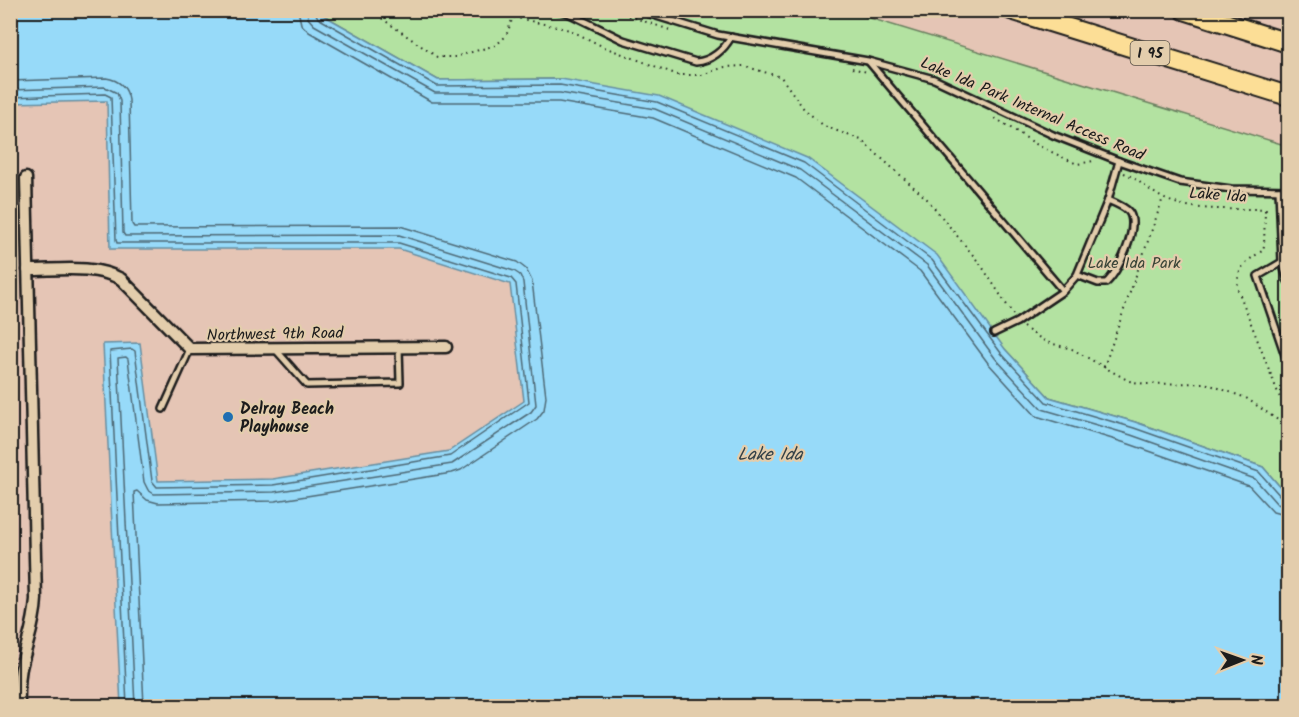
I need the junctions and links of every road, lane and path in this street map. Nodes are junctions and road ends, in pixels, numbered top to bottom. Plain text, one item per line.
1 (366, 10) edge
2 (504, 10) edge
3 (556, 10) edge
4 (610, 10) edge
5 (637, 10) edge
6 (1011, 10) edge
7 (1184, 10) edge
8 (513, 17) junction
9 (676, 32) dead end
10 (731, 38) junction
11 (1288, 43) edge
12 (868, 61) junction
13 (852, 68) dead end
14 (877, 71) junction
15 (1288, 96) edge
16 (991, 115) dead end
17 (1096, 161) dead end
18 (1119, 161) junction
19 (1117, 170) junction
20 (26, 178) dead end
21 (1279, 190) junction
22 (1288, 190) edge
23 (1163, 198) junction
24 (1108, 200) junction
25 (1265, 208) junction
26 (1280, 209) junction
27 (1281, 262) junction
28 (28, 270) junction
29 (1077, 275) junction
30 (1288, 281) edge
31 (1063, 291) junction
32 (1017, 322) junction
33 (994, 333) dead end
34 (446, 346) dead end
35 (399, 347) junction
36 (275, 348) junction
37 (190, 349) junction
38 (1288, 364) edge
39 (1104, 367) junction
40 (1288, 405) edge
41 (163, 409) dead end
42 (1288, 427) edge
43 (19, 706) edge

1 - 8 path
2 - 8 path
3 - 10 lane
4 - 9 path
5 - 10 lane, Lake Ida Park Internal Access Road
6 - 15 highway, I 95
7 - 11 highway
8 - 32 path
10 - 12 lane, Lake Ida Park Internal Access Road
12 - 14 lane
12 - 18 lane, Lake Ida Park Internal Access Road
13 - 14 path
14 - 31 lane
16 - 17 path
18 - 19 lane
18 - 21 lane, Lake Ida Park Internal Access Road
19 - 23 path, Lake Ida
19 - 24 lane
20 - 28 street
21 - 22 lane, Lake Ida Park Internal Access Road
21 - 26 lane
23 - 25 path, Lake Ida
23 - 39 path
24 - 29 lane
24 - 29 lane
25 - 26 path, Lake Ida
25 - 40 path
26 - 27 lane
27 - 30 lane
27 - 38 lane
28 - 37 street, Northwest 9th Road
28 - 43 street
29 - 31 lane
31 - 32 lane
32 - 33 lane
32 - 39 path
34 - 35 street, Northwest 9th Road
35 - 36 street, Northwest 9th Road
35 - 36 lane
36 - 37 street, Northwest 9th Road
37 - 41 lane
39 - 42 path

